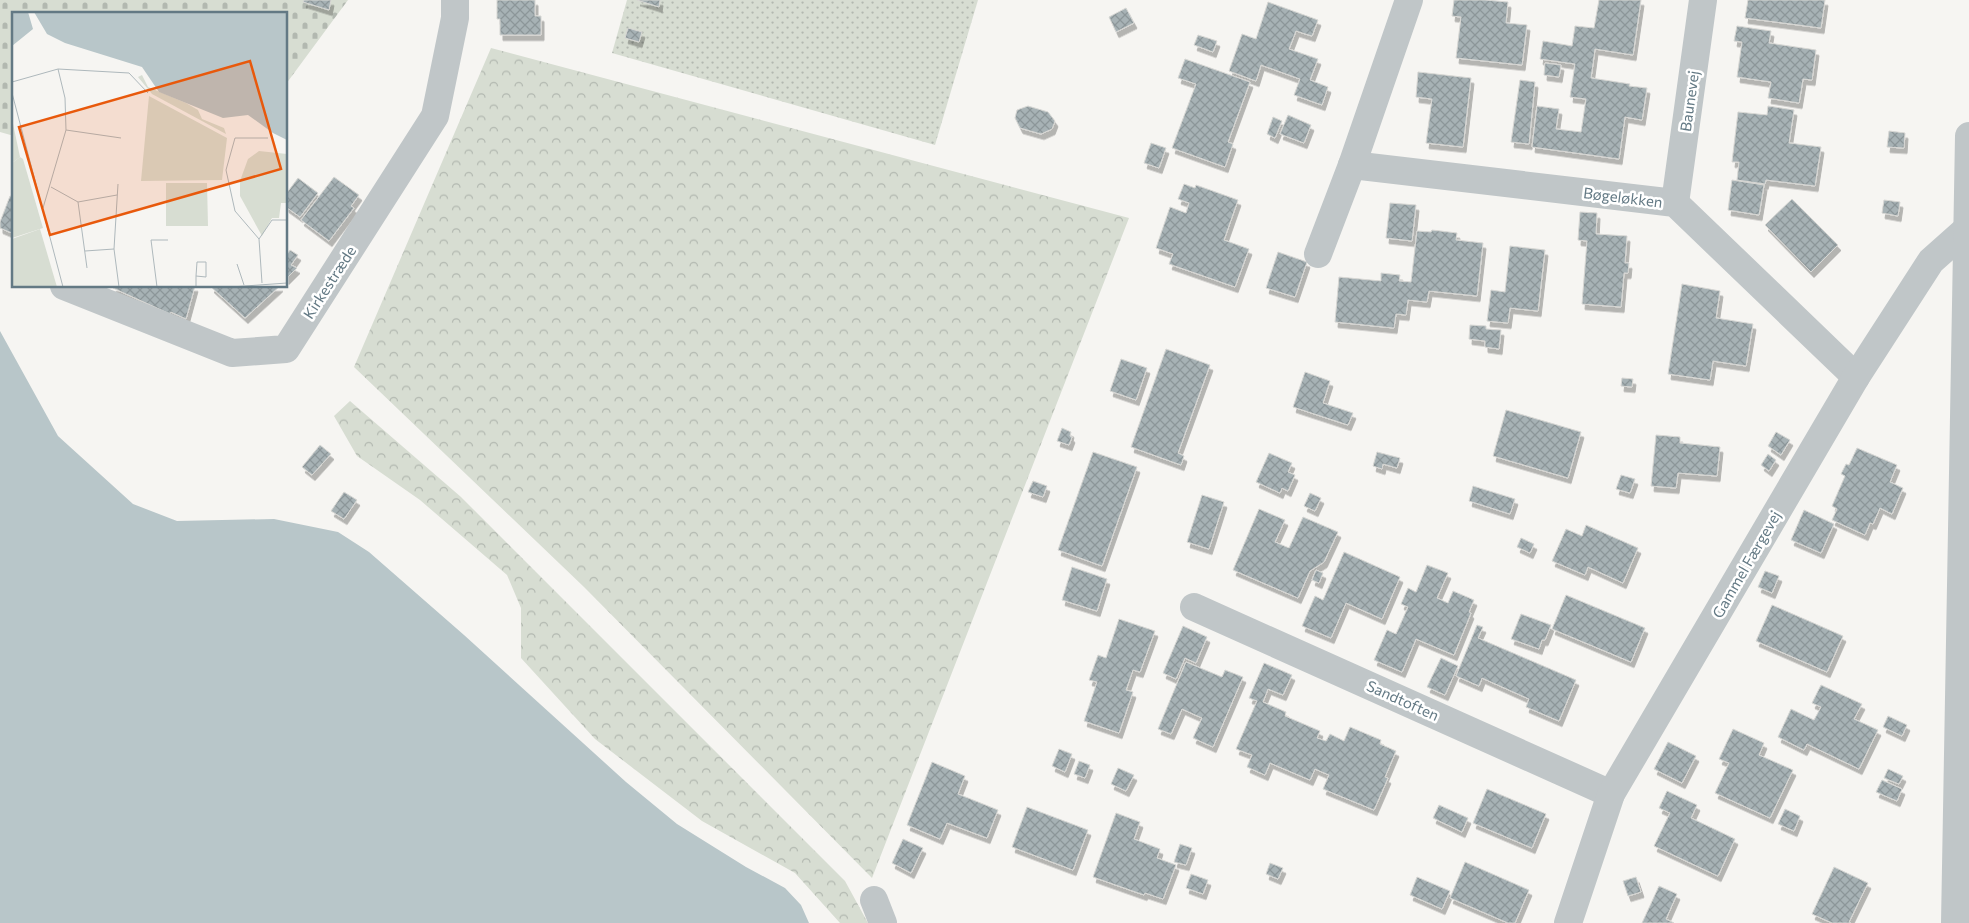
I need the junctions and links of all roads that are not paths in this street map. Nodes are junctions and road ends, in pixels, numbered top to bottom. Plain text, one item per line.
1 (455, 0) edge
2 (1409, 0) edge
3 (1704, 0) edge
4 (1969, 136) edge
5 (1352, 165) junction
6 (1675, 203) junction
7 (1967, 229) junction
8 (1318, 254) dead end
9 (69, 288) edge
10 (1856, 377) junction
11 (1194, 607) dead end
12 (1611, 794) junction
13 (1568, 923) edge
14 (1955, 923) edge

1 - 9 street, Kirkestræde
2 - 5 street
3 - 6 street, Baunevej
4 - 7 street
5 - 6 street, Bøgeløkken
5 - 8 street
6 - 10 street, Bøgeløkken
7 - 10 street, Gammel Færgevej
7 - 14 street
10 - 12 street, Gammel Færgevej
11 - 12 street, Sandtoften
12 - 13 street, Gammel Færgevej

